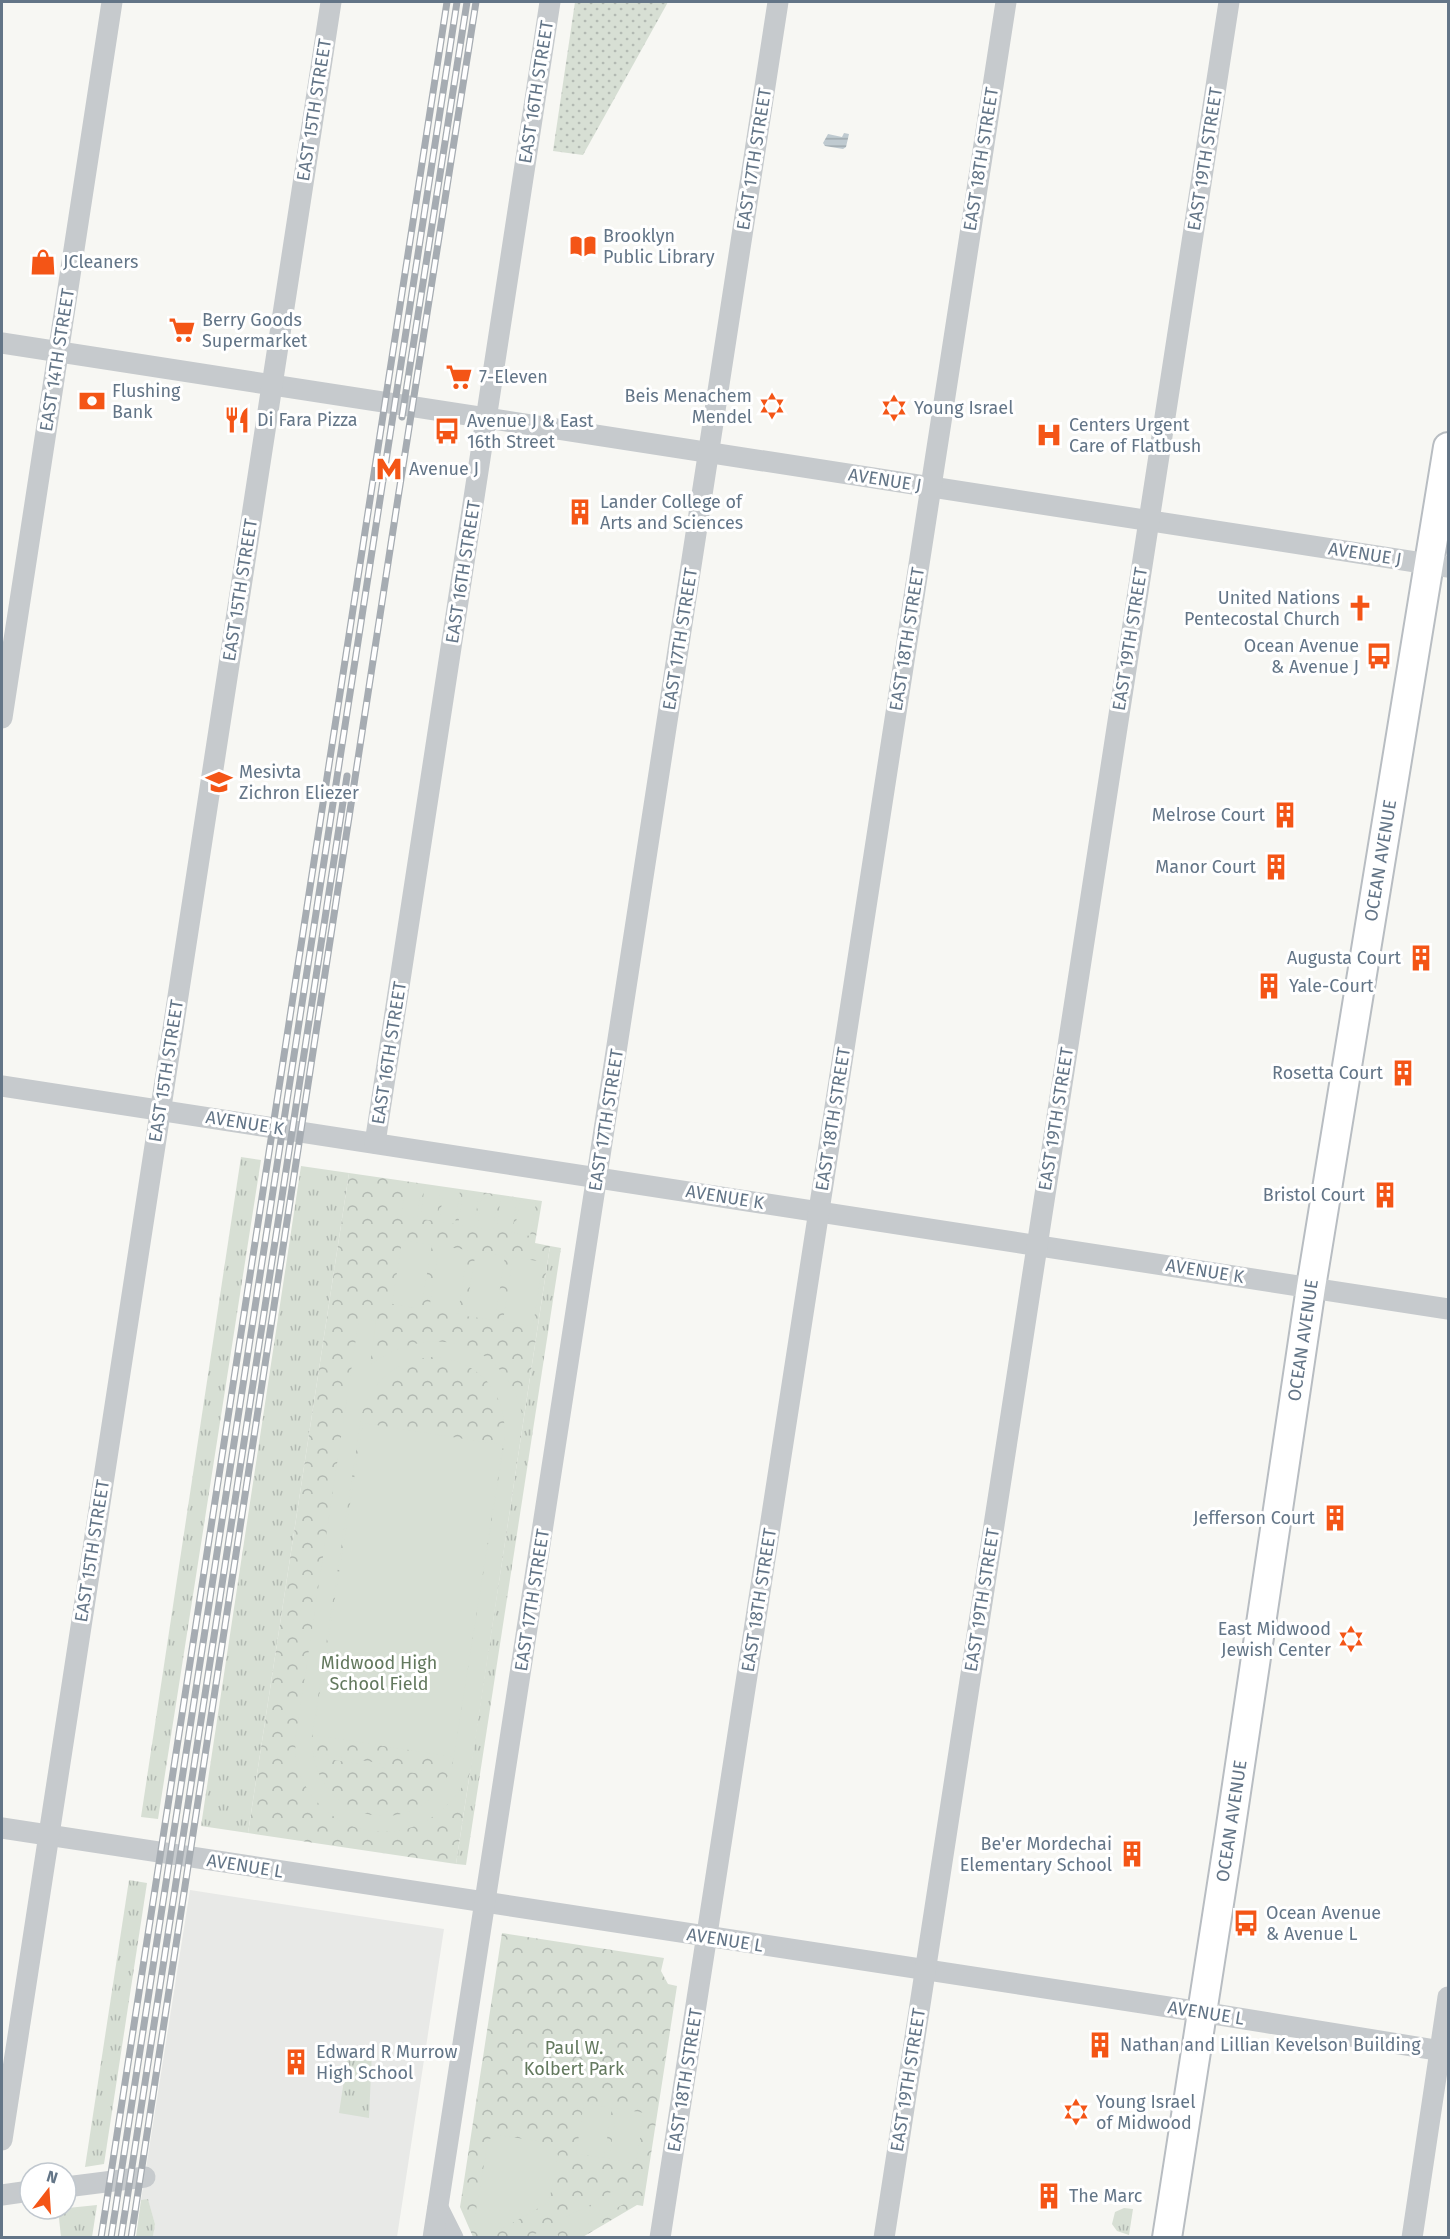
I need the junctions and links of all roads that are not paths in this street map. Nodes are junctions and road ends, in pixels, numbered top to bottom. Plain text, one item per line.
1 (112, 2) edge
2 (331, 2) edge
3 (550, 2) edge
4 (778, 2) edge
5 (1006, 2) edge
6 (1229, 2) edge
7 (2, 343) edge
8 (58, 352) junction
9 (272, 385) junction
10 (486, 418) junction
11 (1449, 447) edge
12 (708, 453) junction
13 (931, 487) junction
14 (1149, 521) junction
15 (1439, 566) edge
16 (2, 718) edge
17 (2, 1086) edge
18 (160, 1110) junction
19 (375, 1143) junction
20 (597, 1178) junction
21 (819, 1212) junction
22 (1037, 1245) junction
23 (1311, 1287) junction
24 (1449, 1309) edge
25 (2, 1828) edge
26 (48, 1836) junction
27 (485, 1903) junction
28 (707, 1937) junction
29 (925, 1970) junction
30 (1449, 1997) edge
31 (1202, 2012) junction
32 (1444, 2052) edge
33 (2, 2140) edge
34 (145, 2177) dead end
35 (78, 2185) edge
36 (18, 2192) edge
37 (2, 2194) edge
38 (438, 2208) junction
39 (433, 2238) edge
40 (453, 2238) edge
41 (660, 2238) edge
42 (884, 2238) edge
43 (1167, 2238) edge
44 (1412, 2238) edge

1 - 8 street, EAST 14TH STREET
2 - 9 street, EAST 15TH STREET
3 - 10 street, EAST 16TH STREET
4 - 12 street, EAST 17TH STREET
5 - 13 street, EAST 18TH STREET
6 - 14 street, EAST 19TH STREET
7 - 8 street, AVENUE J
8 - 9 street, AVENUE J
8 - 16 street, EAST 14TH STREET
9 - 10 street, AVENUE J
9 - 18 street, EAST 15TH STREET
10 - 12 street, AVENUE J
10 - 19 street, EAST 16TH STREET
11 - 15 main road, OCEAN AVENUE
12 - 13 street, AVENUE J
12 - 20 street, EAST 17TH STREET
13 - 14 street, AVENUE J
13 - 21 street, EAST 18TH STREET
14 - 15 street, AVENUE J
14 - 22 street, EAST 19TH STREET
15 - 23 main road, OCEAN AVENUE
17 - 18 street, AVENUE K
18 - 19 street, AVENUE K
18 - 26 street, EAST 15TH STREET
19 - 20 street, AVENUE K
20 - 21 street, AVENUE K
20 - 27 street, EAST 17TH STREET
21 - 22 street, AVENUE K
21 - 28 street, EAST 18TH STREET
22 - 23 street, AVENUE K
22 - 29 street, EAST 19TH STREET
23 - 24 street, AVENUE K
23 - 31 main road, OCEAN AVENUE
25 - 26 street, AVENUE L
26 - 27 street, AVENUE L
26 - 33 street, EAST 15TH STREET
27 - 28 street, AVENUE L
27 - 38 street, EAST 17TH STREET
28 - 29 street, AVENUE L
28 - 41 street, EAST 18TH STREET
29 - 31 street, AVENUE L
29 - 42 street, EAST 19TH STREET
30 - 32 street
31 - 32 street, AVENUE L
31 - 43 main road, OCEAN AVENUE
32 - 44 street
34 - 35 street
36 - 37 street
38 - 39 street, EAST 17TH STREET
38 - 40 street

